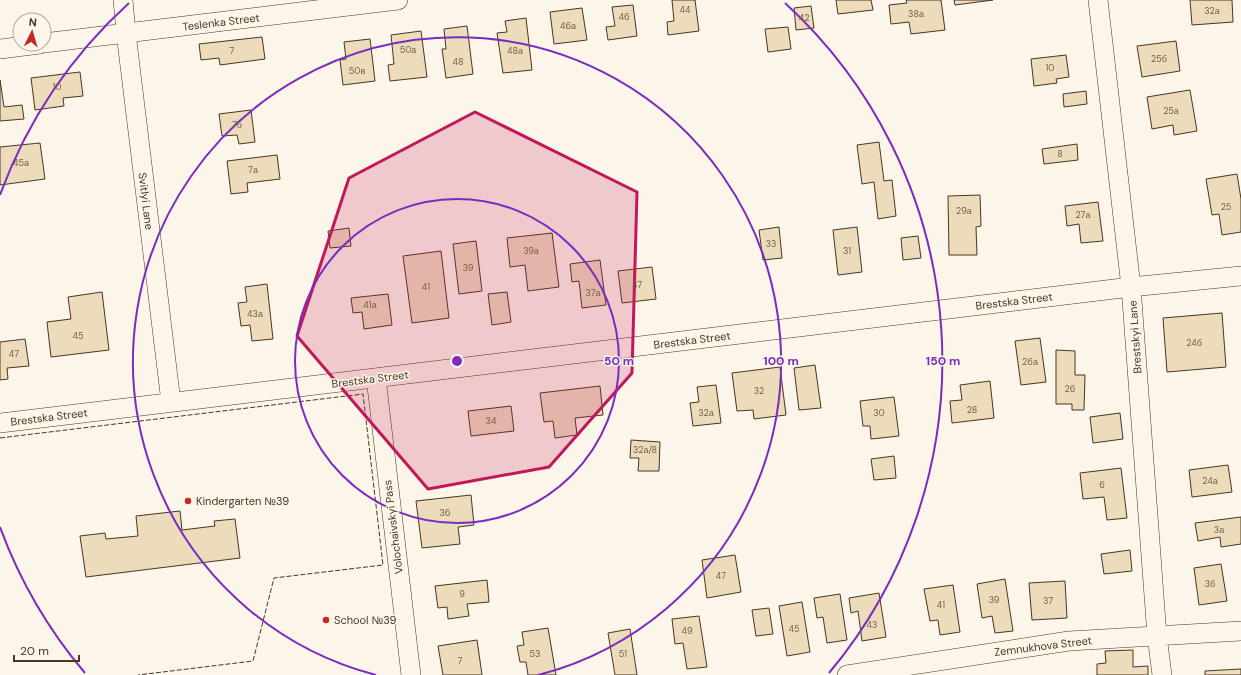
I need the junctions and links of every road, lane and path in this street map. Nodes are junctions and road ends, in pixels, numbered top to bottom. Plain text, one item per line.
1 (123, 0) edge
2 (398, 0) edge
3 (1098, 0) edge
4 (126, 33) junction
5 (52, 42) edge
6 (12, 48) edge
7 (0, 49) edge
8 (1241, 276) edge
9 (1131, 287) junction
10 (376, 378) junction
11 (171, 402) junction
12 (0, 423) edge
13 (1241, 631) edge
14 (1157, 636) junction
15 (411, 675) edge
16 (847, 675) edge
17 (1162, 675) edge

1 - 4 street, Svitlyi Lane
2 - 4 street, Teslenka Street
3 - 9 street, Brestskyi Lane
4 - 5 street, Teslenka Street
4 - 11 street, Svitlyi Lane
6 - 7 street
8 - 9 street, Brestska Street
9 - 10 street, Brestska Street
9 - 14 street, Brestskyi Lane
10 - 11 street, Brestska Street
10 - 15 street, Volochaivskyi Pass
11 - 12 street, Brestska Street
13 - 14 street, Zemnukhova Street
14 - 16 street, Zemnukhova Street
14 - 17 street, Brestskyi Lane

